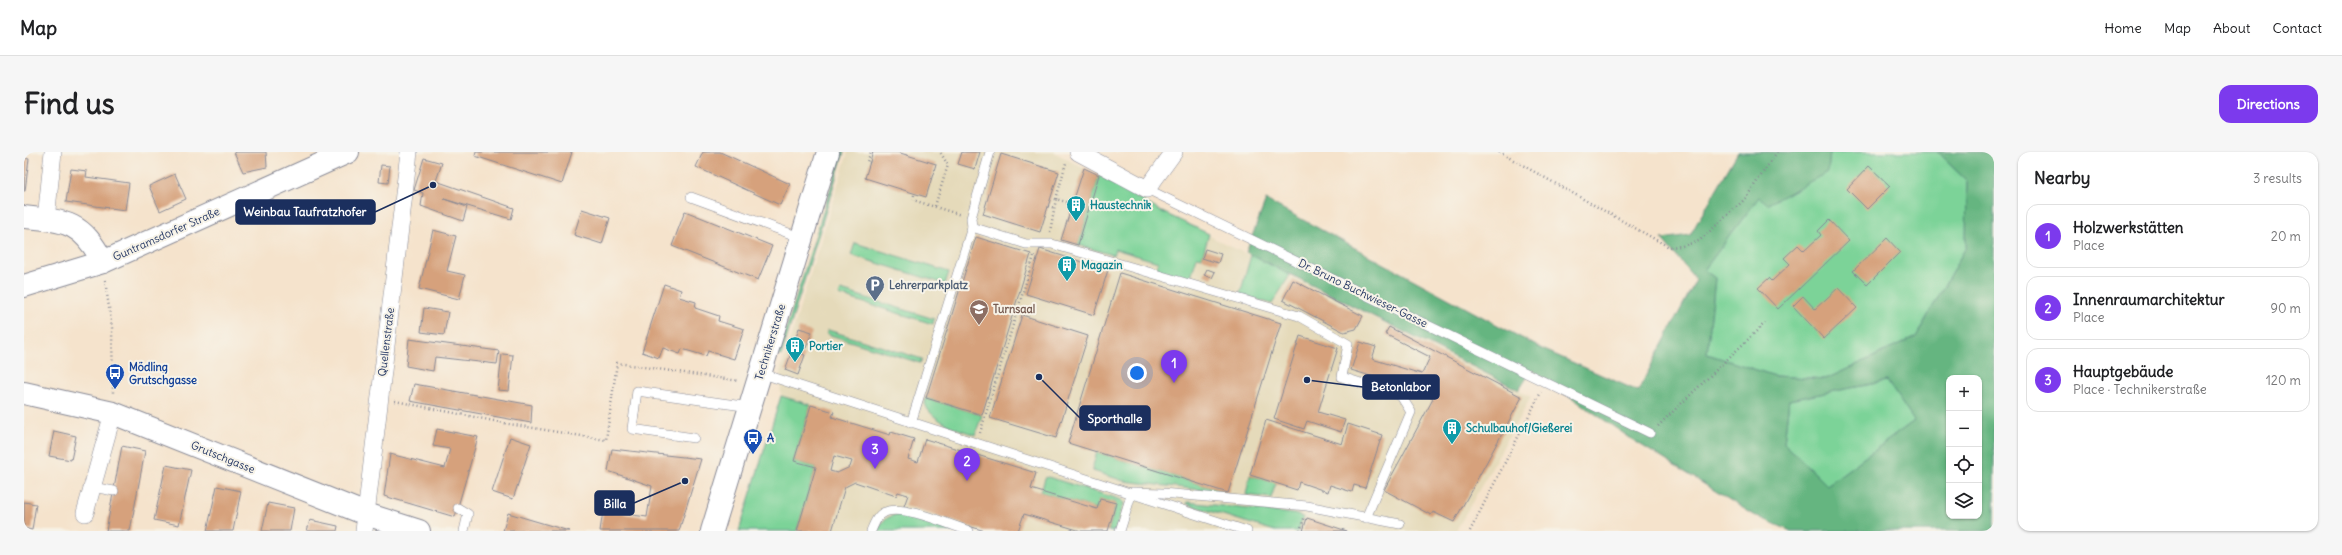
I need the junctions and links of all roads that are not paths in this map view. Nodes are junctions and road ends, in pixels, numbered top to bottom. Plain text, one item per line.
1 (53, 152) edge
2 (348, 152) edge
3 (408, 152) edge
4 (828, 152) edge
5 (990, 152) edge
6 (1174, 152) edge
7 (1081, 155) edge
8 (1147, 189) junction
9 (691, 197) dead end
10 (24, 216) edge
11 (46, 219) junction
12 (971, 222) junction
13 (802, 238) junction
14 (103, 262) junction
15 (24, 286) edge
16 (758, 378) junction
17 (24, 393) edge
18 (750, 407) junction
19 (113, 413) junction
20 (911, 422) junction
21 (1650, 433) road end
22 (694, 438) dead end
23 (92, 487) junction
24 (114, 491) dead end
25 (1132, 492) junction
26 (458, 508) dead end
27 (85, 513) dead end
28 (1366, 518) junction
29 (365, 523) edge
30 (1400, 524) dead end
31 (419, 531) edge
32 (464, 531) edge
33 (712, 531) edge
34 (871, 531) edge
35 (969, 531) edge
36 (1120, 531) edge
37 (1247, 531) edge

1 - 11 street
2 - 14 street, Guntramsdorfer Straße
3 - 29 street, Quellenstraße
4 - 13 street, Technikerstraße
5 - 12 lane
6 - 8 street
7 - 8 street, Dr. Bruno Buchwieser-Gasse
8 - 21 lane, Dr. Bruno Buchwieser-Gasse
9 - 13 lane
10 - 11 street
11 - 14 street
12 - 20 lane
12 - 28 lane
13 - 16 street, Technikerstraße
14 - 15 street, Guntramsdorfer Straße
16 - 18 street, Technikerstraße
16 - 20 lane
17 - 19 street, Grutschgasse
18 - 22 lane
18 - 33 street, Technikerstraße
19 - 23 street
19 - 29 street, Grutschgasse
20 - 25 lane
23 - 24 lane
23 - 27 street
25 - 28 lane
25 - 36 lane
25 - 37 lane
26 - 32 lane
28 - 30 lane
29 - 31 street, Grutschgasse
34 - 35 lane

